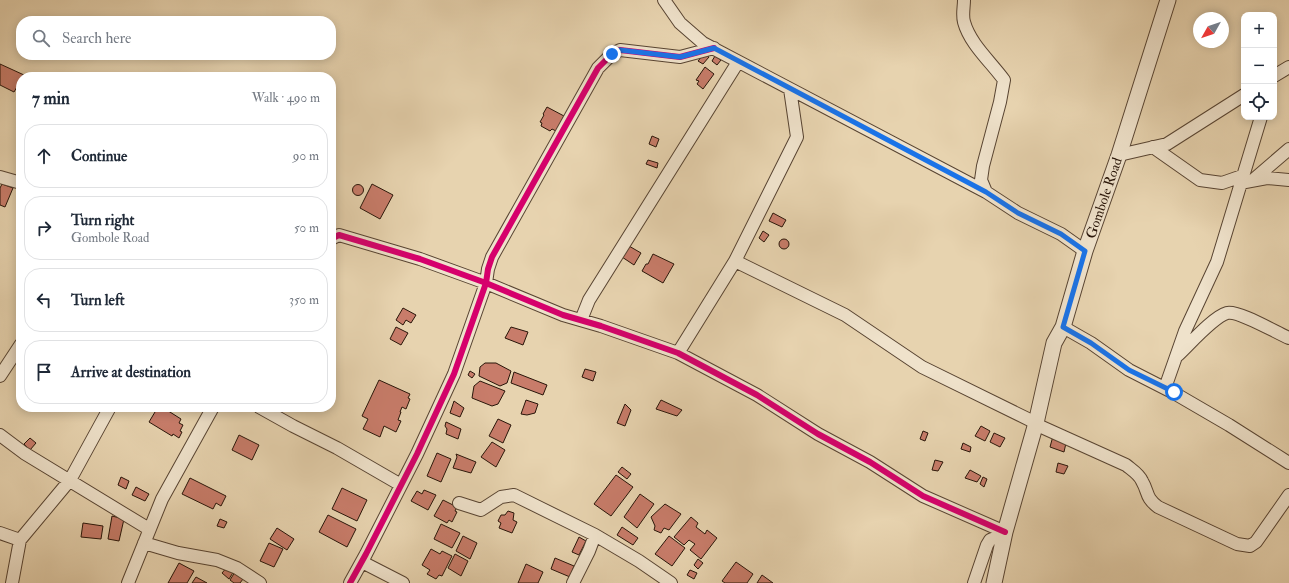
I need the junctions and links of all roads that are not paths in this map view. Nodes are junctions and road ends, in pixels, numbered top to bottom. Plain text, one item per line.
1 (664, 0) edge
2 (964, 0) edge
3 (1168, 0) edge
4 (714, 48) junction
5 (738, 62) junction
6 (1289, 66) edge
7 (1277, 75) edge
8 (790, 89) junction
9 (1241, 97) edge
10 (1260, 120) edge
11 (1153, 147) junction
12 (1289, 148) edge
13 (1119, 155) junction
14 (0, 176) edge
15 (1245, 180) junction
16 (1289, 180) edge
17 (16, 181) edge
18 (986, 192) junction
19 (336, 236) edge
20 (1085, 251) junction
21 (735, 261) junction
22 (486, 283) junction
23 (581, 320) junction
24 (1063, 327) junction
25 (1289, 338) edge
26 (16, 352) edge
27 (678, 353) junction
28 (1176, 358) junction
29 (0, 376) edge
30 (1165, 388) junction
31 (107, 412) edge
32 (210, 412) edge
33 (268, 412) edge
34 (1036, 424) junction
35 (0, 435) edge
36 (1289, 462) edge
37 (70, 480) junction
38 (401, 485) junction
39 (1289, 495) edge
40 (459, 503) dead end
41 (149, 528) junction
42 (0, 533) edge
43 (1005, 533) junction
44 (595, 535) junction
45 (20, 540) junction
46 (144, 542) junction
47 (362, 562) junction
48 (12, 583) edge
49 (128, 583) edge
50 (260, 583) edge
51 (350, 583) edge
52 (403, 583) edge
53 (574, 583) edge
54 (671, 583) edge
55 (974, 583) edge
56 (994, 583) edge

1 - 4 street
2 - 18 street
3 - 13 street, Gombole Road
4 - 5 street
4 - 22 street
5 - 8 street
5 - 23 street
6 - 7 street
8 - 18 street
8 - 21 street
9 - 11 street
10 - 15 street
11 - 13 street
11 - 15 street
12 - 15 street
13 - 20 street, Gombole Road
14 - 17 street
15 - 16 street
15 - 28 street
18 - 20 street
19 - 22 street
20 - 24 street, Gombole Road
21 - 27 street
21 - 34 street
22 - 23 street
22 - 38 street
23 - 27 street
24 - 30 street
24 - 34 street, Gombole Road
25 - 28 street
26 - 29 street
27 - 43 street
28 - 30 street
30 - 36 street
31 - 37 street
32 - 41 street
33 - 38 street
34 - 39 street
34 - 43 street, Gombole Road
35 - 37 street
37 - 41 street
37 - 45 street
38 - 47 street
40 - 44 street
41 - 46 street
42 - 45 street
43 - 55 street
43 - 56 street, Gombole Road
44 - 53 street
44 - 54 street
45 - 48 street
46 - 49 street
46 - 50 street
47 - 51 street
47 - 52 street

